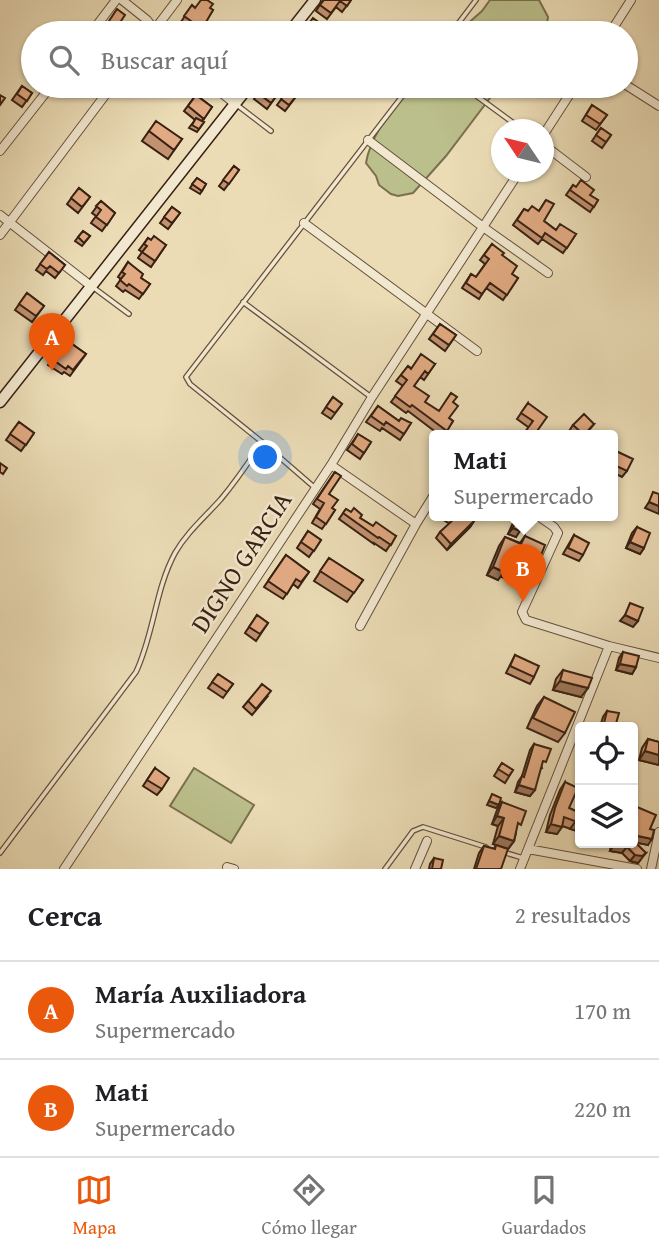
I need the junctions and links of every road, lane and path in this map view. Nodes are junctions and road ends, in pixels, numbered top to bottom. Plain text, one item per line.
1 (116, 0) edge
2 (122, 0) edge
3 (177, 0) edge
4 (315, 0) edge
5 (477, 0) edge
6 (630, 1) edge
7 (100, 21) edge
8 (148, 21) edge
9 (162, 21) edge
10 (298, 21) edge
11 (460, 21) edge
12 (618, 21) edge
13 (638, 93) edge
14 (42, 98) edge
15 (103, 98) edge
16 (228, 98) edge
17 (240, 98) edge
18 (401, 98) edge
19 (479, 98) edge
20 (567, 98) edge
21 (235, 104) junction
22 (659, 106) edge
23 (508, 119) edge
24 (554, 119) edge
25 (271, 131) dead end
26 (368, 140) junction
27 (0, 151) edge
28 (554, 153) edge
29 (586, 177) dead end
30 (512, 182) edge
31 (0, 215) edge
32 (9, 223) junction
33 (304, 223) junction
34 (483, 227) junction
35 (0, 235) edge
36 (548, 273) dead end
37 (91, 286) junction
38 (243, 302) junction
39 (426, 313) junction
40 (129, 314) dead end
41 (477, 351) dead end
42 (372, 397) junction
43 (0, 402) edge
44 (262, 442) junction
45 (331, 465) junction
46 (315, 488) junction
47 (429, 503) edge
48 (545, 521) edge
49 (416, 524) junction
50 (360, 626) dead end
51 (609, 646) junction
52 (659, 657) edge
53 (659, 832) edge
54 (427, 841) dead end
55 (486, 847) edge
56 (528, 849) junction
57 (499, 851) edge
58 (0, 853) edge
59 (524, 859) junction
60 (64, 869) edge
61 (385, 869) edge
62 (415, 869) edge
63 (520, 869) edge
64 (637, 869) edge
65 (651, 869) edge

1 - 7 street
2 - 8 street
3 - 9 street
4 - 10 street
5 - 11 lane
6 - 12 street
13 - 22 street
14 - 27 street
15 - 32 street
16 - 21 street
17 - 21 street
18 - 26 lane
19 - 23 lane
20 - 24 street
21 - 25 lane
21 - 37 street
26 - 33 lane
26 - 34 street
28 - 29 street
30 - 34 street, DIGNO GARCIA
31 - 32 street
32 - 35 street
32 - 37 street
33 - 38 lane
33 - 39 street
34 - 36 street
34 - 39 street, DIGNO GARCIA
37 - 40 lane
37 - 43 street
38 - 42 lane
38 - 44 lane
39 - 41 street
39 - 42 street, DIGNO GARCIA
42 - 45 street, DIGNO GARCIA
44 - 46 lane
44 - 58 lane
45 - 46 street, DIGNO GARCIA
45 - 49 street
46 - 60 street, DIGNO GARCIA
47 - 49 street
48 - 51 street
49 - 50 street
51 - 52 street
51 - 56 street
53 - 65 street
54 - 62 street
55 - 61 lane
56 - 59 street
56 - 64 street
57 - 59 lane
59 - 63 street

